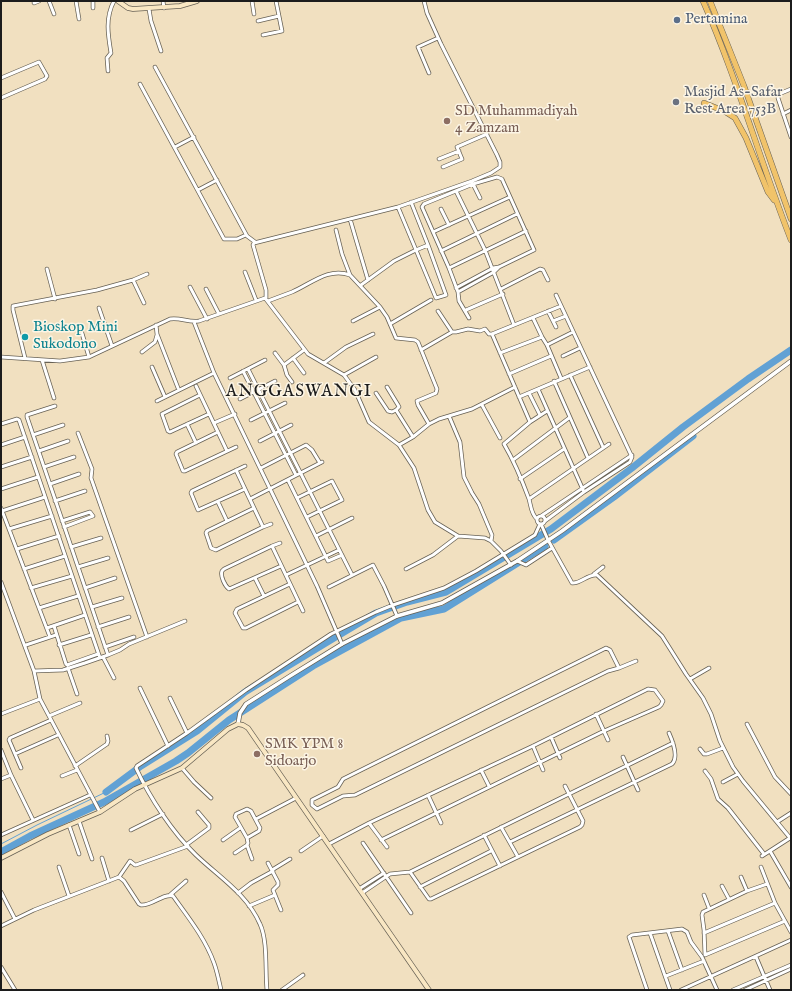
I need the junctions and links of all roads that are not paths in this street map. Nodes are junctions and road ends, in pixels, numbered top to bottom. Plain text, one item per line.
1 (39, 1) edge
2 (49, 1) edge
3 (76, 1) edge
4 (93, 1) edge
5 (118, 1) edge
6 (163, 1) edge
7 (197, 1) edge
8 (252, 1) edge
9 (276, 1) edge
10 (424, 1) edge
11 (703, 1) edge
12 (710, 1) edge
13 (114, 2) edge
14 (34, 3) dead end
15 (93, 8) dead end
16 (164, 8) junction
17 (149, 11) junction
18 (54, 14) dead end
19 (254, 14) dead end
20 (279, 16) junction
21 (79, 19) dead end
22 (258, 21) dead end
23 (263, 35) dead end
24 (438, 38) junction
25 (161, 51) dead end
26 (156, 67) dead end
27 (108, 71) dead end
28 (429, 73) dead end
29 (1, 78) edge
30 (140, 84) dead end
31 (791, 89) edge
32 (1, 98) edge
33 (704, 103) dead end
34 (791, 110) edge
35 (783, 114) junction
36 (487, 134) junction
37 (791, 134) edge
38 (194, 137) junction
39 (174, 147) junction
40 (459, 151) junction
41 (443, 157) junction
42 (440, 159) dead end
43 (217, 180) junction
44 (473, 184) junction
45 (198, 190) junction
46 (456, 191) junction
47 (510, 196) junction
48 (480, 198) dead end
49 (411, 202) junction
50 (776, 202) junction
51 (399, 209) junction
52 (441, 209) dead end
53 (517, 214) junction
54 (469, 216) junction
55 (350, 219) junction
56 (791, 219) edge
57 (449, 225) junction
58 (336, 230) dead end
59 (526, 231) junction
60 (433, 232) junction
61 (477, 233) junction
62 (246, 235) junction
63 (791, 240) edge
64 (255, 242) junction
65 (428, 245) junction
66 (486, 250) junction
67 (414, 251) junction
68 (441, 251) junction
69 (500, 267) junction
70 (449, 268) junction
71 (493, 268) junction
72 (47, 269) dead end
73 (245, 272) dead end
74 (494, 272) junction
75 (147, 274) dead end
76 (350, 275) junction
77 (133, 280) junction
78 (368, 280) junction
79 (548, 280) dead end
80 (361, 285) junction
81 (190, 287) dead end
82 (456, 288) junction
83 (206, 289) dead end
84 (501, 289) junction
85 (458, 292) junction
86 (503, 294) junction
87 (556, 295) dead end
88 (55, 299) junction
89 (256, 300) junction
90 (267, 300) junction
91 (431, 300) dead end
92 (144, 303) dead end
93 (561, 306) junction
94 (380, 307) junction
95 (99, 308) dead end
96 (466, 310) junction
97 (438, 311) dead end
98 (548, 311) junction
99 (219, 314) junction
100 (566, 316) junction
101 (470, 318) dead end
102 (533, 318) junction
103 (206, 319) junction
104 (353, 321) dead end
105 (553, 321) junction
106 (196, 322) junction
107 (390, 324) junction
108 (156, 325) junction
109 (514, 325) junction
110 (556, 327) dead end
111 (81, 330) dead end
112 (452, 332) junction
113 (573, 332) junction
114 (157, 334) junction
115 (373, 334) dead end
116 (490, 334) junction
117 (542, 337) junction
118 (547, 344) junction
119 (112, 346) junction
120 (580, 348) junction
121 (304, 350) junction
122 (421, 350) junction
123 (142, 352) dead end
124 (275, 353) dead end
125 (500, 354) junction
126 (1, 356) edge
127 (551, 356) junction
128 (563, 356) dead end
129 (89, 357) junction
130 (376, 357) dead end
131 (25, 358) junction
132 (293, 358) junction
133 (42, 360) junction
134 (265, 360) dead end
135 (791, 361) edge
136 (324, 363) junction
137 (284, 365) junction
138 (590, 366) junction
139 (152, 367) dead end
140 (248, 369) junction
141 (244, 371) junction
142 (214, 373) junction
143 (304, 373) dead end
144 (344, 374) junction
145 (509, 374) junction
146 (570, 375) junction
147 (230, 378) dead end
148 (561, 378) junction
149 (275, 381) dead end
150 (554, 381) junction
151 (292, 382) dead end
152 (196, 386) dead end
153 (515, 387) junction
154 (178, 388) dead end
155 (387, 388) dead end
156 (538, 389) junction
157 (259, 390) junction
158 (254, 392) junction
159 (529, 393) junction
160 (376, 394) dead end
161 (200, 395) junction
162 (165, 397) junction
163 (519, 397) junction
164 (54, 398) dead end
165 (240, 399) dead end
166 (157, 401) dead end
167 (285, 403) dead end
168 (482, 405) junction
169 (55, 406) dead end
170 (269, 410) junction
171 (396, 410) junction
172 (547, 411) junction
173 (265, 413) junction
174 (210, 414) junction
175 (235, 414) junction
176 (540, 415) junction
177 (449, 416) junction
178 (569, 418) junction
179 (251, 420) dead end
180 (530, 422) junction
181 (214, 423) junction
182 (1, 424) edge
183 (187, 424) junction
184 (429, 424) junction
185 (63, 425) dead end
186 (290, 425) dead end
187 (555, 429) junction
188 (279, 431) junction
189 (218, 432) junction
190 (78, 433) dead end
191 (275, 433) junction
192 (33, 435) junction
193 (25, 437) junction
194 (413, 437) junction
195 (500, 438) dead end
196 (68, 441) dead end
197 (260, 441) dead end
198 (196, 443) junction
199 (610, 444) dead end
200 (1, 445) edge
201 (399, 445) junction
202 (236, 447) dead end
203 (603, 447) junction
204 (564, 448) junction
205 (38, 451) junction
206 (227, 451) junction
207 (291, 453) junction
208 (286, 455) junction
209 (632, 455) junction
210 (32, 457) junction
211 (74, 457) dead end
212 (588, 458) junction
213 (513, 460) junction
214 (245, 466) dead end
215 (1, 467) edge
216 (44, 467) junction
217 (261, 468) junction
218 (573, 468) junction
219 (236, 470) junction
220 (301, 473) junction
221 (79, 474) dead end
222 (296, 475) junction
223 (38, 477) junction
224 (520, 479) junction
225 (288, 480) junction
226 (50, 484) junction
227 (582, 488) junction
228 (1, 489) edge
229 (245, 489) junction
230 (271, 489) junction
231 (85, 491) dead end
232 (310, 492) junction
233 (584, 492) junction
234 (45, 497) junction
235 (297, 498) junction
236 (250, 499) junction
237 (529, 499) junction
238 (55, 501) junction
239 (218, 502) junction
240 (254, 508) junction
241 (1, 509) edge
242 (320, 511) junction
243 (52, 516) junction
244 (541, 516) junction
245 (307, 517) junction
246 (352, 518) dead end
247 (537, 519) junction
248 (62, 521) junction
249 (227, 521) junction
250 (545, 521) junction
251 (271, 524) dead end
252 (540, 524) junction
253 (64, 528) junction
254 (263, 528) junction
255 (9, 530) junction
256 (329, 530) junction
257 (59, 536) junction
258 (316, 536) junction
259 (458, 536) junction
260 (101, 538) dead end
261 (547, 539) junction
262 (491, 541) junction
263 (280, 543) dead end
264 (272, 546) junction
265 (71, 548) junction
266 (552, 548) junction
267 (16, 549) junction
268 (339, 550) junction
269 (342, 555) junction
270 (504, 555) junction
271 (65, 556) junction
272 (325, 556) junction
273 (108, 558) dead end
274 (519, 562) junction
275 (510, 563) junction
276 (307, 565) junction
277 (281, 566) junction
278 (78, 567) junction
279 (603, 567) dead end
280 (24, 569) junction
281 (406, 569) dead end
282 (594, 574) junction
283 (286, 575) junction
284 (352, 575) junction
285 (72, 576) junction
286 (115, 578) dead end
287 (255, 578) junction
288 (1, 582) edge
289 (290, 584) junction
290 (329, 587) dead end
291 (31, 588) junction
292 (85, 588) junction
293 (78, 596) junction
294 (264, 596) junction
295 (122, 598) dead end
296 (298, 602) junction
297 (393, 606) junction
298 (92, 607) junction
299 (39, 608) junction
300 (302, 611) dead end
301 (397, 614) junction
302 (85, 615) junction
303 (129, 617) dead end
304 (185, 621) dead end
305 (54, 626) junction
306 (98, 627) junction
307 (46, 628) junction
308 (336, 632) junction
309 (56, 635) junction
310 (91, 635) junction
311 (50, 637) junction
312 (134, 637) dead end
313 (147, 637) junction
314 (341, 642) junction
315 (26, 645) junction
316 (59, 645) junction
317 (105, 647) junction
318 (98, 654) junction
319 (108, 655) junction
320 (101, 658) junction
321 (636, 661) dead end
322 (68, 668) junction
323 (619, 668) junction
324 (709, 668) dead end
325 (34, 671) junction
326 (114, 678) dead end
327 (690, 679) junction
328 (140, 688) dead end
329 (77, 694) dead end
330 (170, 698) dead end
331 (40, 699) junction
332 (80, 703) dead end
333 (1, 714) edge
334 (596, 714) junction
335 (50, 718) junction
336 (238, 724) junction
337 (747, 724) dead end
338 (604, 731) junction
339 (187, 733) junction
340 (669, 733) dead end
341 (58, 735) junction
342 (107, 736) dead end
343 (551, 737) junction
344 (608, 740) dead end
345 (674, 743) junction
346 (168, 746) junction
347 (533, 746) junction
348 (723, 748) junction
349 (700, 749) dead end
350 (1, 750) edge
351 (15, 754) junction
352 (558, 754) junction
353 (623, 757) dead end
354 (560, 758) dead end
355 (540, 763) junction
356 (626, 765) junction
357 (75, 766) junction
358 (21, 768) dead end
359 (182, 768) junction
360 (77, 770) junction
361 (481, 770) junction
362 (544, 770) dead end
363 (706, 771) dead end
364 (738, 774) junction
365 (11, 775) junction
366 (62, 776) dead end
367 (1, 779) edge
368 (634, 782) junction
369 (723, 782) dead end
370 (143, 783) junction
371 (489, 786) junction
372 (565, 786) dead end
373 (338, 787) junction
374 (638, 790) dead end
375 (569, 794) junction
376 (791, 794) edge
377 (428, 795) junction
378 (343, 796) junction
379 (91, 797) junction
380 (211, 798) dead end
381 (296, 798) junction
382 (312, 805) junction
383 (304, 809) junction
384 (576, 810) junction
385 (99, 811) junction
386 (198, 812) dead end
387 (436, 812) junction
388 (163, 814) junction
389 (791, 814) edge
390 (256, 819) junction
391 (33, 820) junction
392 (79, 821) junction
393 (777, 822) junction
394 (441, 823) dead end
395 (369, 824) junction
396 (69, 825) junction
397 (501, 827) junction
398 (240, 828) junction
399 (131, 830) dead end
400 (1, 835) edge
401 (484, 835) junction
402 (323, 836) junction
403 (247, 838) junction
404 (790, 838) edge
405 (223, 840) dead end
406 (381, 840) junction
407 (510, 842) junction
408 (363, 843) dead end
409 (328, 844) junction
410 (187, 845) junction
411 (247, 845) junction
412 (386, 847) dead end
413 (301, 851) dead end
414 (492, 851) junction
415 (770, 851) junction
416 (235, 853) dead end
417 (79, 854) dead end
418 (518, 857) junction
419 (1, 858) edge
420 (102, 858) dead end
421 (92, 859) dead end
422 (252, 859) dead end
423 (290, 859) dead end
424 (268, 863) dead end
425 (500, 866) junction
426 (761, 867) dead end
427 (59, 868) dead end
428 (272, 870) junction
429 (410, 872) junction
430 (385, 875) junction
431 (119, 877) junction
432 (741, 877) dead end
433 (186, 880) dead end
434 (109, 881) junction
435 (768, 884) junction
436 (722, 886) dead end
437 (420, 887) junction
438 (791, 887) edge
439 (361, 891) junction
440 (747, 891) junction
441 (1, 892) edge
442 (238, 893) junction
443 (170, 895) junction
444 (275, 895) junction
445 (704, 895) dead end
446 (69, 896) junction
447 (729, 899) junction
448 (775, 903) junction
449 (249, 906) junction
450 (709, 908) junction
451 (281, 910) dead end
452 (411, 912) dead end
453 (15, 920) junction
454 (785, 921) junction
455 (1, 926) edge
456 (668, 931) junction
457 (650, 932) junction
458 (791, 932) edge
459 (704, 933) junction
460 (791, 940) edge
461 (703, 956) junction
462 (756, 957) junction
463 (704, 961) junction
464 (791, 964) edge
465 (1, 967) edge
466 (682, 970) junction
467 (791, 970) edge
468 (303, 976) dead end
469 (666, 976) junction
470 (711, 977) junction
471 (764, 977) junction
472 (766, 981) junction
473 (15, 990) edge
474 (221, 990) edge
475 (267, 990) edge
476 (282, 990) edge
477 (429, 990) edge
478 (647, 990) edge
479 (670, 990) edge
480 (681, 990) edge
481 (717, 990) edge
482 (732, 990) edge
483 (745, 990) edge
484 (770, 990) edge

1 - 14 street
2 - 18 street
3 - 21 street
4 - 15 street
5 - 17 main road
6 - 16 street
7 - 16 main road
8 - 19 street
9 - 20 street
10 - 24 street
11 - 50 highway
12 - 56 highway
13 - 27 street
16 - 17 main road
17 - 25 street
20 - 22 street
20 - 23 street
24 - 28 street
24 - 36 street
26 - 38 street
29 - 32 street
30 - 39 street
31 - 35 street
33 - 50 highway
34 - 35 street
35 - 37 street
36 - 40 street
36 - 49 street
38 - 39 street
38 - 43 street
39 - 45 street
40 - 41 street
40 - 41 street
41 - 42 street
43 - 45 street
43 - 62 street
44 - 46 street
44 - 47 street
44 - 48 street
45 - 62 street
46 - 54 street
46 - 60 street
47 - 53 street
47 - 54 street
49 - 51 street
49 - 65 street
50 - 63 highway
51 - 55 street
51 - 67 street
52 - 57 street
53 - 59 street
53 - 61 street
54 - 57 street
54 - 61 street
55 - 64 street
55 - 78 street
57 - 60 street
58 - 76 street
59 - 66 street
59 - 69 street
60 - 68 street
61 - 66 street
61 - 68 street
62 - 64 street
64 - 90 street
65 - 67 street
65 - 67 street
66 - 70 street
66 - 71 street
67 - 78 street
68 - 70 street
69 - 71 street
69 - 74 street
70 - 82 street
71 - 74 street
71 - 82 street
72 - 88 street
73 - 89 street
74 - 84 street
74 - 85 street
75 - 77 street
76 - 80 street
76 - 90 street
77 - 88 street
77 - 92 street
78 - 80 street
79 - 84 street
80 - 94 street
81 - 103 street
82 - 85 street
83 - 99 street
84 - 86 street
85 - 96 street
86 - 96 street
86 - 109 street
87 - 93 street
88 - 131 street
89 - 90 street
89 - 99 street
90 - 121 street
91 - 107 street
93 - 98 street
93 - 100 street
94 - 104 street
94 - 107 street
95 - 119 street
96 - 101 street
97 - 112 street
98 - 102 street
98 - 105 street
99 - 103 street
100 - 105 street
100 - 113 street
102 - 109 street
102 - 117 street
103 - 106 street
105 - 110 street
106 - 108 street
106 - 142 street
107 - 122 street
108 - 114 street
108 - 119 street
109 - 116 street
111 - 129 street
112 - 116 street
112 - 122 street
113 - 118 street
113 - 120 street
114 - 123 street
114 - 154 street
115 - 136 street
116 - 125 street
117 - 118 street
117 - 125 street
118 - 127 street
119 - 129 street
120 - 128 street
120 - 138 street
121 - 132 street
121 - 136 street
122 - 184 street
124 - 137 street
125 - 145 street
126 - 131 street
127 - 145 street
127 - 148 street
129 - 133 street
130 - 144 street
131 - 133 street
132 - 137 street
132 - 143 street
133 - 164 street
134 - 140 street
135 - 261 street
136 - 144 street
137 - 151 street
138 - 146 street
138 - 209 street
139 - 162 street
140 - 141 street
140 - 157 street
141 - 147 street
141 - 158 street
142 - 162 street
142 - 175 street
144 - 201 street
145 - 153 street
146 - 148 street
146 - 203 street
148 - 150 street
149 - 157 street
150 - 156 street
150 - 178 street
152 - 161 street
153 - 163 street
153 - 168 street
155 - 171 street
156 - 159 street
156 - 172 street
157 - 158 street
157 - 170 street
158 - 165 street
158 - 173 street
159 - 163 street
159 - 176 street
160 - 171 street
161 - 174 street
161 - 183 street
162 - 166 street
163 - 180 street
167 - 170 street
168 - 177 street
168 - 195 street
169 - 192 street
170 - 173 street
170 - 188 street
171 - 194 street
172 - 176 street
172 - 187 street
173 - 179 street
173 - 191 street
174 - 181 street
174 - 183 street
175 - 181 street
175 - 217 street
176 - 180 street
177 - 184 street
177 - 262 street
178 - 187 street
178 - 212 street
180 - 213 street
181 - 189 street
182 - 193 street
183 - 198 street
184 - 194 street
185 - 192 street
186 - 188 street
187 - 204 street
187 - 213 street
188 - 191 street
188 - 207 street
189 - 198 street
189 - 206 street
190 - 313 street
191 - 197 street
191 - 208 street
192 - 205 street
193 - 200 street
193 - 210 street
194 - 201 street
196 - 205 street
198 - 206 street
199 - 203 street
201 - 259 street
202 - 206 street
203 - 212 street
204 - 218 street
204 - 224 street
205 - 216 street
207 - 208 street
207 - 220 street
207 - 220 street
208 - 217 street
208 - 222 street
209 - 227 street
209 - 233 street
210 - 215 street
210 - 223 street
211 - 216 street
212 - 218 street
213 - 224 street
214 - 219 street
216 - 226 street
217 - 230 street
218 - 227 street
218 - 237 street
219 - 229 street
219 - 239 street
220 - 222 street
220 - 232 street
221 - 226 street
222 - 225 street
223 - 228 street
223 - 234 street
224 - 237 street
225 - 230 street
225 - 235 street
226 - 238 street
227 - 233 street
227 - 244 street
229 - 236 street
229 - 239 street
230 - 236 street
230 - 276 street
231 - 238 street
232 - 235 street
232 - 242 street
232 - 242 street
233 - 250 street
234 - 241 street
234 - 243 street
235 - 245 street
236 - 240 street
237 - 247 street
238 - 248 street
239 - 249 street
240 - 249 street
240 - 254 street
241 - 255 street
242 - 245 street
242 - 256 street
243 - 255 street
243 - 257 street
244 - 247 street
244 - 250 street
245 - 258 street
246 - 256 street
247 - 252 street
248 - 253 street
248 - 253 street
249 - 254 street
250 - 252 street
251 - 254 street
252 - 261 street
252 - 270 street
253 - 265 street
255 - 267 street
256 - 258 street
256 - 268 street
257 - 267 street
257 - 271 street
258 - 272 street
259 - 262 street
259 - 281 street
260 - 265 street
261 - 266 street
261 - 274 street
262 - 270 street
263 - 264 street
264 - 277 street
264 - 287 street
265 - 278 street
266 - 274 street
266 - 282 street
267 - 280 street
268 - 269 street
268 - 272 street
269 - 272 street
269 - 284 street
270 - 275 street
270 - 297 street
271 - 280 street
271 - 285 street
272 - 276 street
273 - 278 street
274 - 275 street
275 - 301 street
276 - 283 street
276 - 308 street
277 - 283 street
277 - 287 street
278 - 292 street
279 - 282 street
280 - 291 street
282 - 327 street
283 - 289 street
284 - 290 street
284 - 297 street
285 - 291 street
285 - 293 street
286 - 292 street
287 - 294 street
288 - 315 street
289 - 294 street
289 - 296 street
291 - 299 street
292 - 298 street
293 - 299 street
293 - 302 street
294 - 296 street
295 - 298 street
296 - 300 street
297 - 301 street
297 - 308 street
298 - 306 street
299 - 307 street
301 - 314 street
302 - 305 street
302 - 310 street
303 - 306 street
304 - 313 street
305 - 307 street
305 - 309 street
306 - 317 street
307 - 311 street
308 - 314 street
308 - 339 street
309 - 311 street
309 - 316 street
310 - 316 street
310 - 318 street
311 - 315 street
312 - 317 street
313 - 319 street
314 - 336 street
315 - 325 street
316 - 318 street
317 - 319 street
318 - 320 street
319 - 320 street
320 - 322 street
320 - 326 street
321 - 323 street
322 - 325 street
322 - 329 street
323 - 373 street
323 - 378 street
324 - 327 street
325 - 331 street
327 - 348 street
328 - 346 street
330 - 339 street
331 - 333 street
331 - 335 street
332 - 335 street
334 - 338 street
334 - 338 street
334 - 343 street
335 - 341 street
335 - 351 street
336 - 359 main road
336 - 381 main road
337 - 376 street
338 - 344 street
338 - 352 street
339 - 346 street
340 - 345 street
341 - 351 street
341 - 357 street
342 - 357 street
343 - 347 street
343 - 352 street
345 - 356 street
345 - 368 street
346 - 370 street
347 - 355 street
347 - 361 street
348 - 349 street
348 - 364 street
350 - 365 street
351 - 358 street
352 - 354 street
352 - 355 street
353 - 356 street
355 - 362 street
355 - 371 street
356 - 368 street
356 - 375 street
357 - 360 street
359 - 370 main road
359 - 380 street
360 - 366 street
360 - 379 street
361 - 371 street
361 - 377 street
363 - 415 street
364 - 369 street
364 - 393 street
365 - 367 street
365 - 391 street
368 - 374 street
368 - 384 street
370 - 385 main road
370 - 388 street
371 - 387 street
372 - 375 street
373 - 378 street
373 - 382 street
375 - 384 street
375 - 397 street
377 - 387 street
377 - 395 street
378 - 382 street
379 - 385 street
379 - 391 street
381 - 383 main road
381 - 390 street
382 - 383 street
383 - 402 main road
384 - 407 street
384 - 418 street
385 - 392 main road
386 - 410 street
387 - 394 street
387 - 406 street
388 - 399 street
388 - 410 street
389 - 393 street
390 - 398 street
390 - 403 street
391 - 400 street
392 - 396 main road
392 - 421 street
393 - 404 street
395 - 406 street
395 - 409 street
396 - 417 street
396 - 419 main road
397 - 401 street
397 - 407 street
398 - 403 street
398 - 405 street
401 - 414 street
401 - 429 street
402 - 409 main road
402 - 413 street
403 - 411 street
404 - 415 street
406 - 412 street
407 - 418 street
408 - 430 street
409 - 439 main road
410 - 431 street
410 - 442 street
411 - 416 street
411 - 422 street
414 - 425 street
414 - 437 street
415 - 438 street
418 - 425 street
420 - 434 street
423 - 428 street
424 - 428 street
425 - 437 street
426 - 435 street
427 - 446 street
428 - 442 street
428 - 444 street
429 - 430 street
429 - 437 street
430 - 439 street
430 - 452 street
431 - 434 street
431 - 443 street
432 - 440 street
433 - 443 street
434 - 446 street
435 - 440 street
435 - 448 street
436 - 447 street
439 - 477 main road
440 - 447 street
441 - 453 street
442 - 449 street
443 - 474 street
444 - 449 street
444 - 451 street
445 - 450 street
446 - 453 street
447 - 450 street
448 - 454 street
448 - 459 street
449 - 475 street
450 - 459 street
453 - 455 street
454 - 458 street
454 - 461 street
456 - 457 street
456 - 461 street
456 - 466 street
457 - 469 street
457 - 478 street
459 - 461 street
460 - 462 street
461 - 463 street
462 - 470 street
462 - 471 street
463 - 466 street
463 - 470 street
464 - 471 street
465 - 473 street
466 - 469 street
467 - 472 street
468 - 476 street
469 - 479 street
470 - 480 street
470 - 481 street
471 - 472 street
471 - 482 street
472 - 483 street
472 - 484 street

